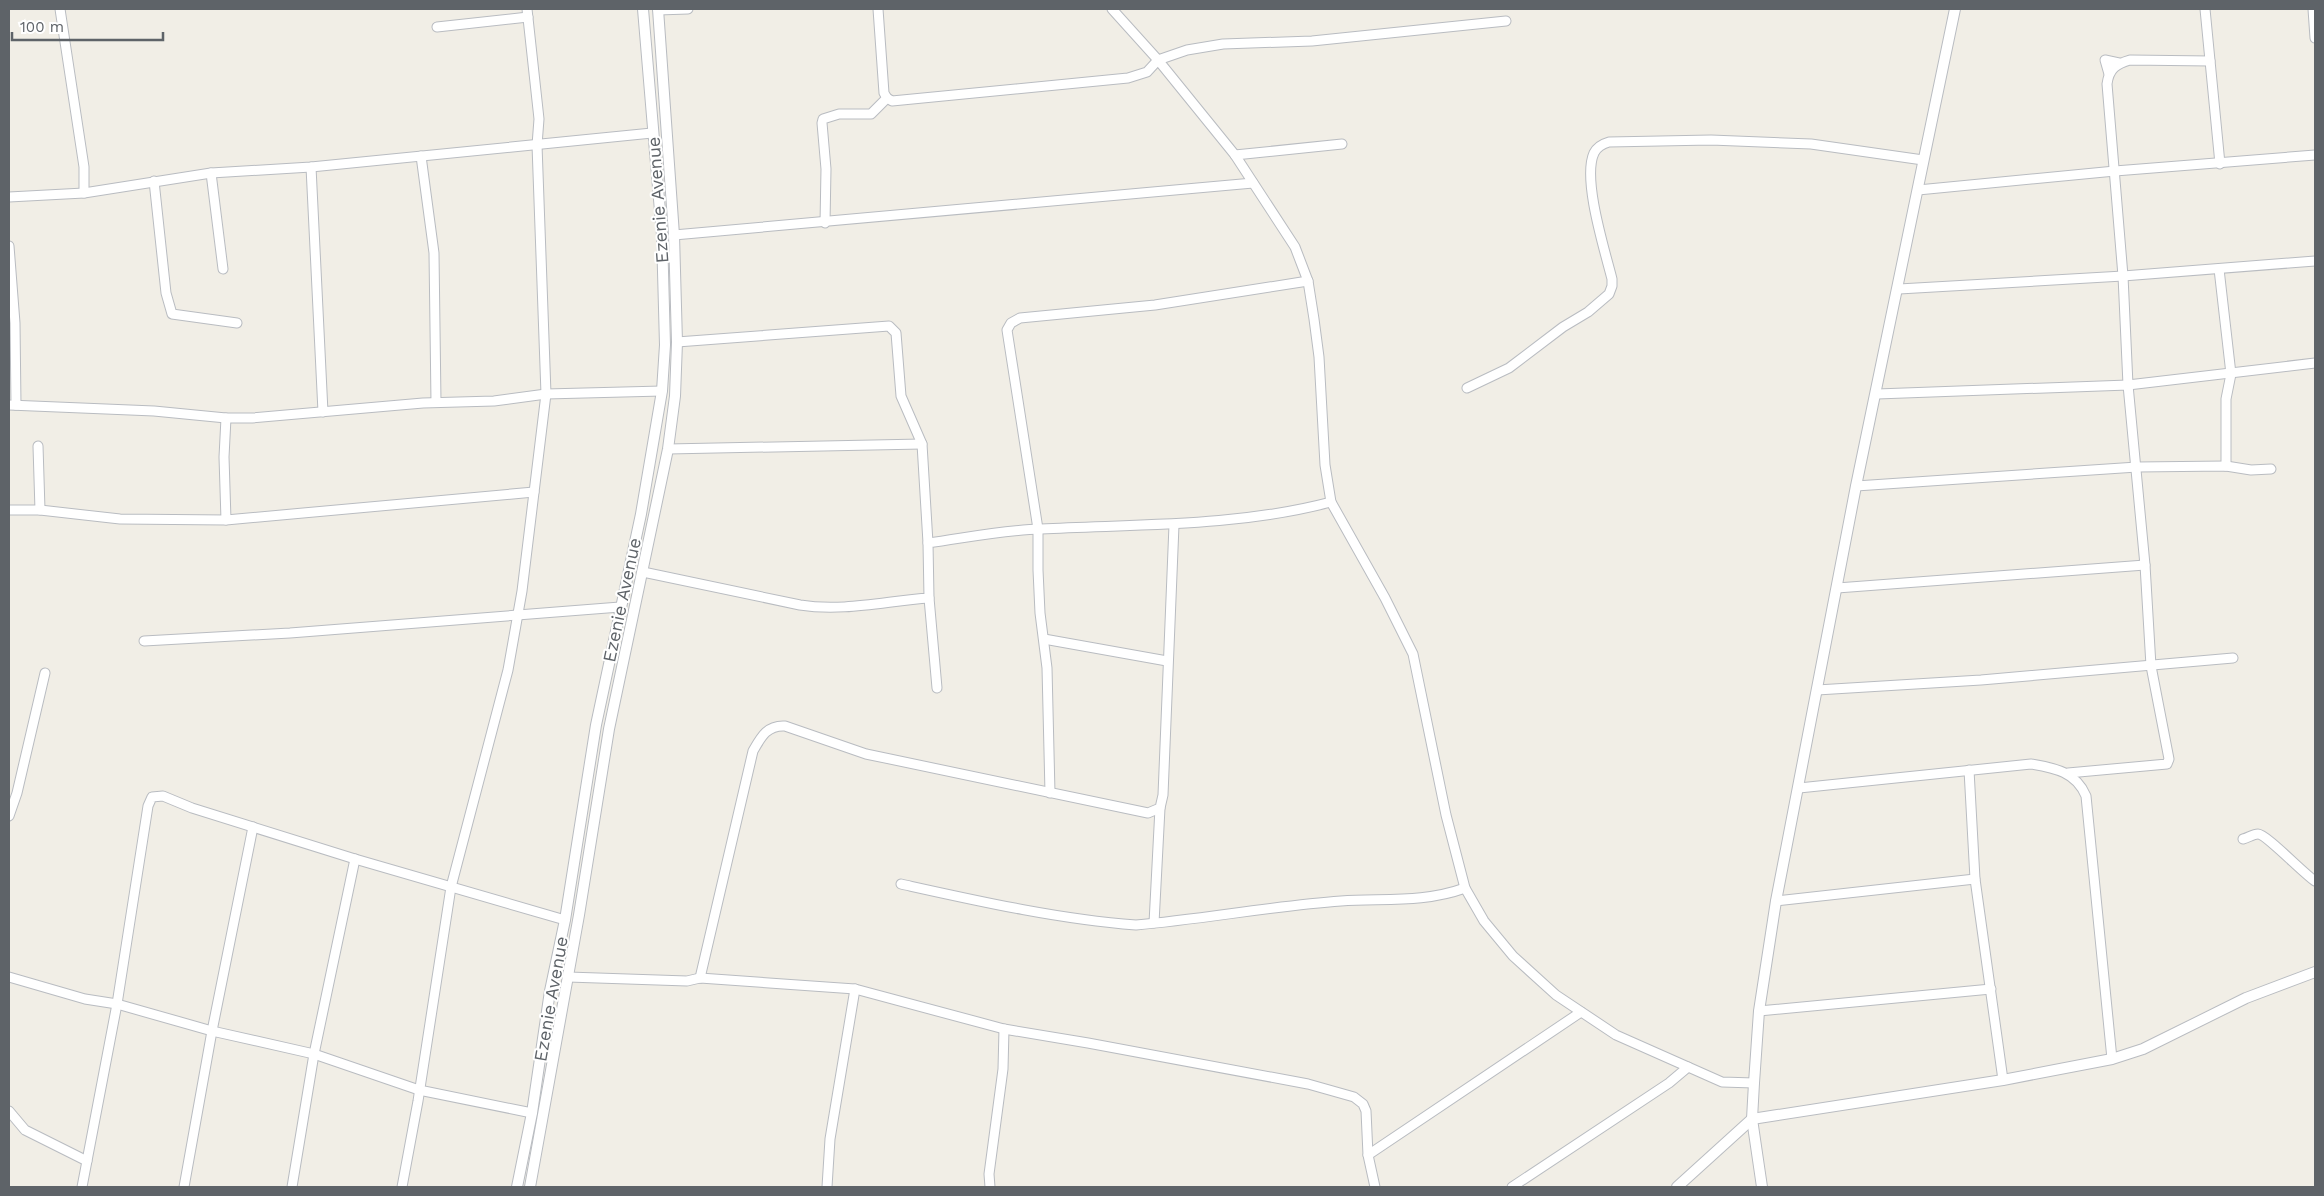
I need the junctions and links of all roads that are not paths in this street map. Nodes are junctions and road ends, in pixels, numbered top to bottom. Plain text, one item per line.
1 (60, 9) edge
2 (643, 9) edge
3 (688, 9) edge
4 (878, 9) edge
5 (1112, 9) edge
6 (1955, 9) edge
7 (2205, 9) edge
8 (2313, 9) edge
9 (658, 10) edge
10 (527, 13) edge
11 (1506, 20) dead end
12 (437, 27) dead end
13 (2315, 38) edge
14 (1158, 60) junction
15 (2210, 61) junction
16 (887, 98) junction
17 (652, 133) junction
18 (1342, 144) dead end
19 (537, 145) junction
20 (1235, 155) junction
21 (2315, 155) edge
22 (421, 156) junction
23 (1923, 160) junction
24 (2220, 164) junction
25 (311, 167) junction
26 (2114, 171) junction
27 (211, 172) junction
28 (154, 181) junction
29 (1253, 183) junction
30 (1918, 190) junction
31 (84, 193) junction
32 (9, 197) edge
33 (825, 223) junction
34 (674, 235) junction
35 (9, 246) edge
36 (2315, 261) edge
37 (223, 269) dead end
38 (2219, 269) junction
39 (2123, 276) junction
40 (1308, 281) junction
41 (1899, 290) junction
42 (12, 323) edge
43 (237, 323) dead end
44 (677, 342) junction
45 (2315, 363) edge
46 (2231, 374) junction
47 (2128, 385) junction
48 (1467, 388) dead end
49 (662, 391) junction
50 (546, 394) junction
51 (1877, 394) junction
52 (436, 402) junction
53 (12, 405) edge
54 (323, 412) junction
55 (226, 418) junction
56 (922, 444) junction
57 (38, 446) dead end
58 (668, 449) junction
59 (2226, 466) junction
60 (2137, 467) junction
61 (2271, 469) dead end
62 (1856, 486) junction
63 (534, 492) junction
64 (1331, 502) junction
65 (9, 510) edge
66 (40, 510) junction
67 (226, 520) junction
68 (1174, 525) junction
69 (1038, 529) junction
70 (928, 543) junction
71 (2145, 565) junction
72 (643, 572) junction
73 (1837, 588) junction
74 (929, 598) junction
75 (620, 607) junction
76 (517, 615) junction
77 (1044, 639) junction
78 (144, 642) dead end
79 (610, 654) junction
80 (625, 656) junction
81 (2233, 658) dead end
82 (1167, 661) junction
83 (2152, 666) junction
84 (45, 673) dead end
85 (938, 688) dead end
86 (1817, 690) junction
87 (1969, 770) junction
88 (2068, 773) junction
89 (1799, 788) junction
90 (1050, 793) junction
91 (1160, 808) junction
92 (9, 816) edge
93 (253, 827) junction
94 (2243, 840) dead end
95 (355, 858) junction
96 (1975, 879) junction
97 (2315, 881) edge
98 (901, 884) dead end
99 (452, 887) junction
100 (1465, 888) junction
101 (1776, 902) junction
102 (565, 920) junction
103 (1154, 923) junction
104 (2315, 972) edge
105 (9, 977) edge
106 (568, 977) junction
107 (700, 978) junction
108 (854, 989) junction
109 (1991, 989) junction
110 (117, 1004) junction
111 (1759, 1011) junction
112 (1581, 1012) junction
113 (1004, 1030) junction
114 (212, 1031) junction
115 (314, 1054) junction
116 (2112, 1059) junction
117 (1688, 1067) junction
118 (2003, 1080) junction
119 (1754, 1083) junction
120 (419, 1090) junction
121 (9, 1111) edge
122 (532, 1113) junction
123 (1752, 1119) junction
124 (1368, 1155) junction
125 (87, 1161) junction
126 (82, 1187) edge
127 (184, 1187) edge
128 (292, 1187) edge
129 (402, 1187) edge
130 (517, 1187) edge
131 (530, 1187) edge
132 (827, 1187) edge
133 (990, 1187) edge
134 (1375, 1187) edge
135 (1512, 1187) edge
136 (1677, 1187) edge
137 (1762, 1187) edge

1 - 31 street
2 - 17 street, Ezenie Avenue
3 - 9 street
4 - 16 street
5 - 14 street
6 - 23 street
7 - 15 street
8 - 13 street
9 - 34 street, Ezenie Avenue
10 - 12 street
10 - 19 street
11 - 14 street
14 - 16 street
14 - 20 street
15 - 24 street
15 - 26 street
16 - 33 street
17 - 19 street
17 - 49 street, Ezenie Avenue
18 - 20 street
19 - 22 street
19 - 50 street
20 - 29 street
21 - 24 street
22 - 25 street
22 - 52 street
23 - 30 street
23 - 48 street
24 - 26 street
25 - 27 street
25 - 54 street
26 - 30 street
26 - 39 street
27 - 28 street
27 - 37 street
28 - 31 street
28 - 43 street
29 - 33 street
29 - 40 street
30 - 41 street
31 - 32 street
33 - 34 street
34 - 44 street, Ezenie Avenue
35 - 42 street
36 - 38 street
38 - 39 street
38 - 46 street
39 - 41 street
39 - 47 street
40 - 64 street
40 - 69 street
41 - 51 street
42 - 53 street
44 - 56 street
44 - 58 street, Ezenie Avenue
45 - 46 street
46 - 47 street
46 - 59 street
47 - 51 street
47 - 60 street
49 - 50 street
49 - 75 street, Ezenie Avenue
50 - 52 street
50 - 63 street
51 - 62 street
52 - 54 street
53 - 55 street
54 - 55 street
55 - 67 street
56 - 58 street
56 - 70 street
57 - 66 street
58 - 72 street, Ezenie Avenue
59 - 60 street
59 - 61 street
60 - 62 street
60 - 71 street
62 - 73 street
63 - 67 street
63 - 76 street
64 - 68 street
64 - 100 street
65 - 66 street
66 - 67 street
68 - 69 street
68 - 82 street
69 - 70 street
69 - 77 street
70 - 74 street
71 - 73 street
71 - 83 street
72 - 74 street
72 - 80 street, Ezenie Avenue
73 - 86 street
74 - 85 street
75 - 76 street
75 - 79 street, Ezenie Avenue
76 - 78 street
76 - 99 street
77 - 82 street
77 - 90 street
79 - 80 street
79 - 102 street, Ezenie Avenue
80 - 106 street, Ezenie Avenue
81 - 83 street
82 - 91 street
83 - 86 street
83 - 88 street
84 - 92 street
86 - 89 street
87 - 88 street
87 - 89 street
87 - 96 street
88 - 116 street
89 - 101 street
90 - 91 street
90 - 107 street
91 - 103 street
93 - 95 street
93 - 110 street
93 - 114 street
94 - 97 street
95 - 99 street
95 - 115 street
96 - 101 street
96 - 109 street
98 - 103 street
99 - 102 street
99 - 120 street
100 - 103 street
100 - 112 street
101 - 111 street
102 - 122 street, Ezenie Avenue
104 - 116 street
105 - 110 street
106 - 107 street
106 - 131 street, Ezenie Avenue
107 - 108 street
108 - 113 street
108 - 132 street
109 - 111 street
109 - 118 street
110 - 114 street
110 - 125 street
111 - 119 street
112 - 117 street
112 - 124 street
113 - 124 street
113 - 133 street
114 - 115 street
114 - 127 street
115 - 120 street
115 - 128 street
116 - 118 street
117 - 119 street
117 - 135 street
118 - 123 street
119 - 123 street
120 - 122 street
120 - 129 street
121 - 125 street
122 - 130 street, Ezenie Avenue
123 - 136 street
123 - 137 street
124 - 134 street
125 - 126 street

